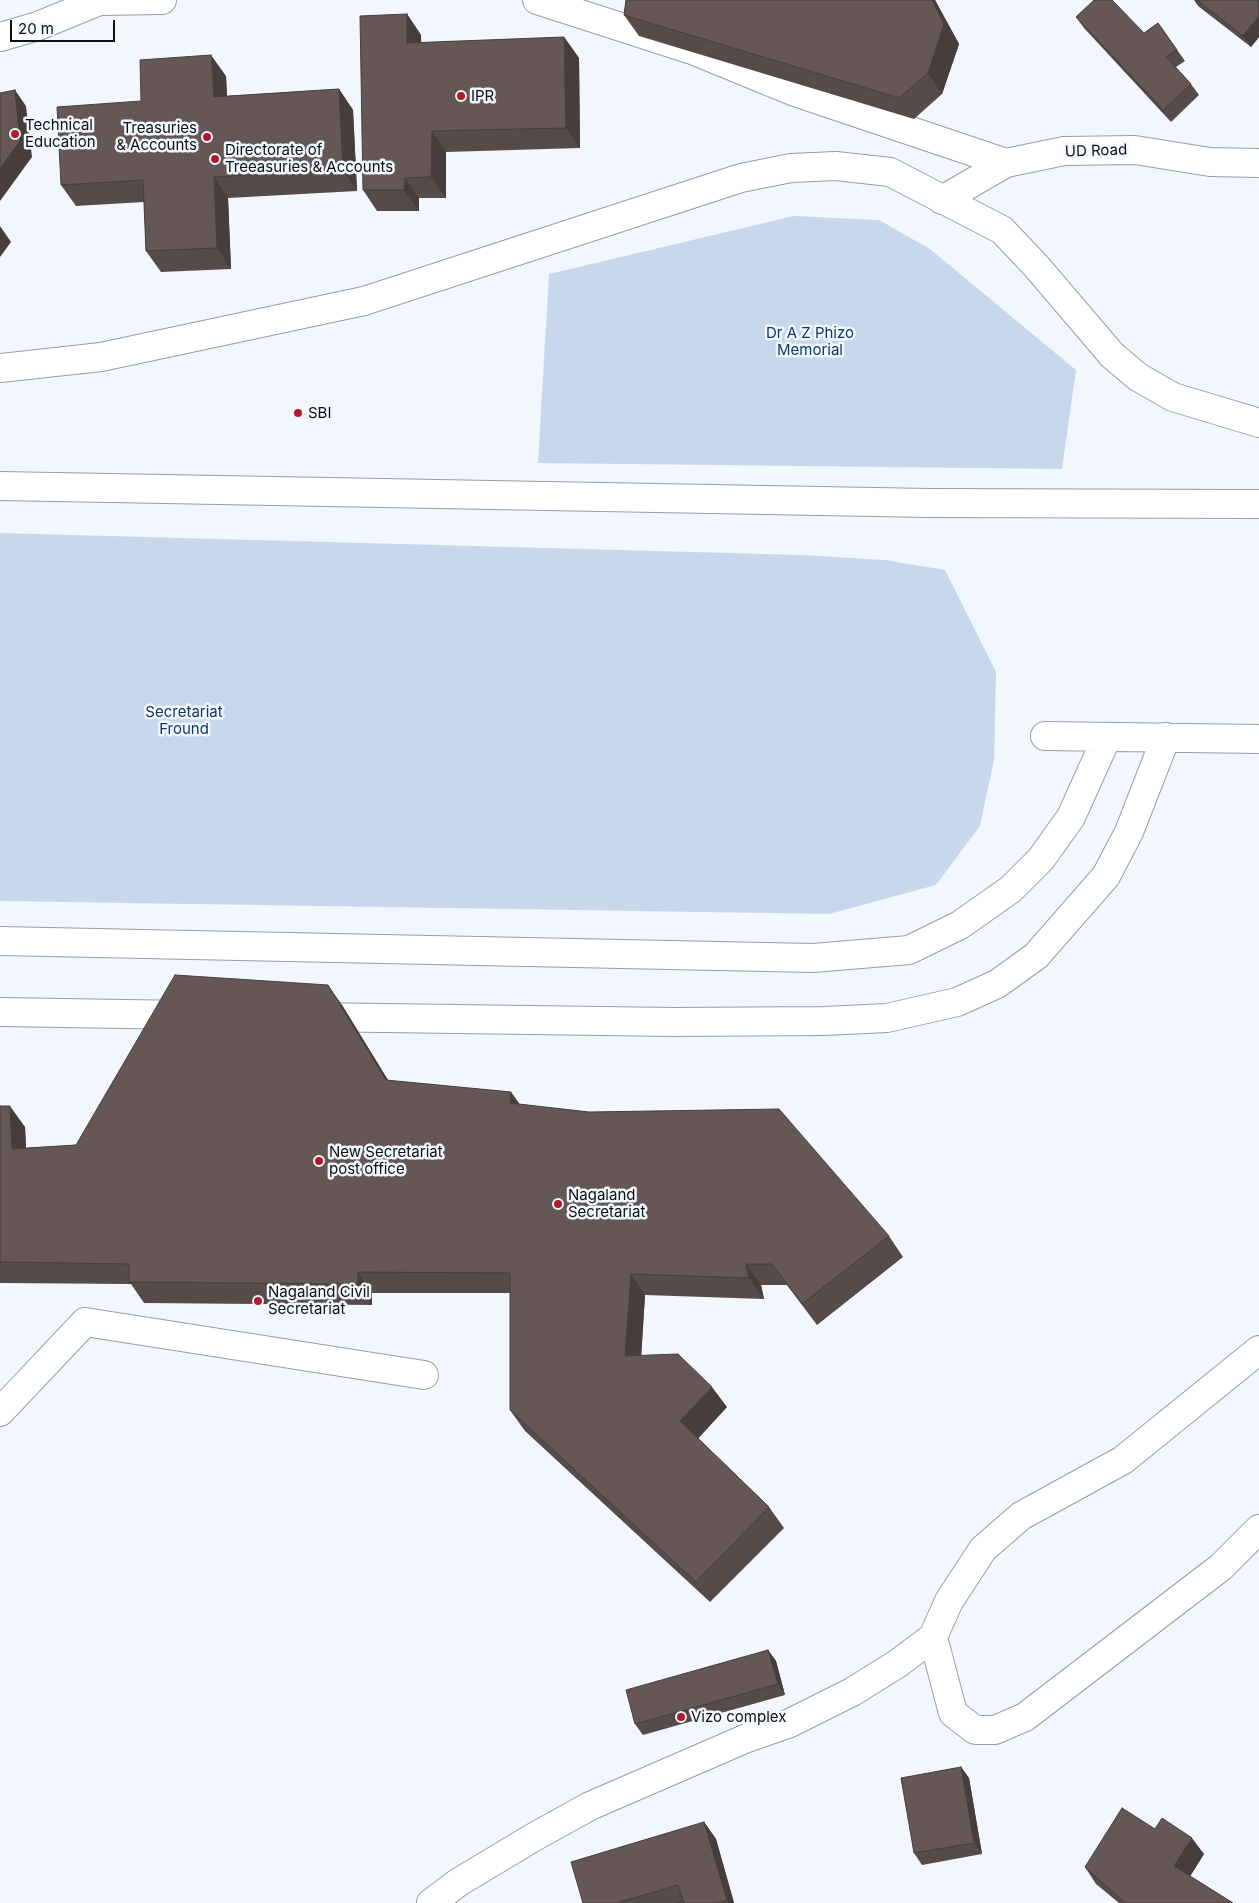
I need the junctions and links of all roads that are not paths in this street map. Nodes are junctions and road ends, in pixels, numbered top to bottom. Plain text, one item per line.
1 (60, 0) edge
2 (162, 0) edge
3 (537, 0) edge
4 (99, 1) junction
5 (0, 37) edge
6 (1006, 163) junction
7 (1259, 163) edge
8 (942, 200) junction
9 (0, 368) edge
10 (1259, 422) edge
11 (0, 486) edge
12 (1259, 504) edge
13 (1045, 736) dead end
14 (1107, 737) junction
15 (1166, 737) junction
16 (1259, 740) edge
17 (0, 941) edge
18 (0, 1012) edge
19 (208, 1015) edge
20 (288, 1016) edge
21 (1259, 1350) edge
22 (424, 1375) dead end
23 (0, 1412) edge
24 (1259, 1529) edge
25 (933, 1637) junction
26 (431, 1903) edge

1 - 4 street
2 - 4 street
3 - 6 street
4 - 5 street
6 - 7 street, UD Road
6 - 8 street, UD Road
8 - 9 street
8 - 10 street
11 - 12 street
13 - 14 street
14 - 15 street
14 - 17 street
15 - 16 street
15 - 20 street
18 - 19 street
21 - 25 street
22 - 23 street
24 - 25 street
25 - 26 street

